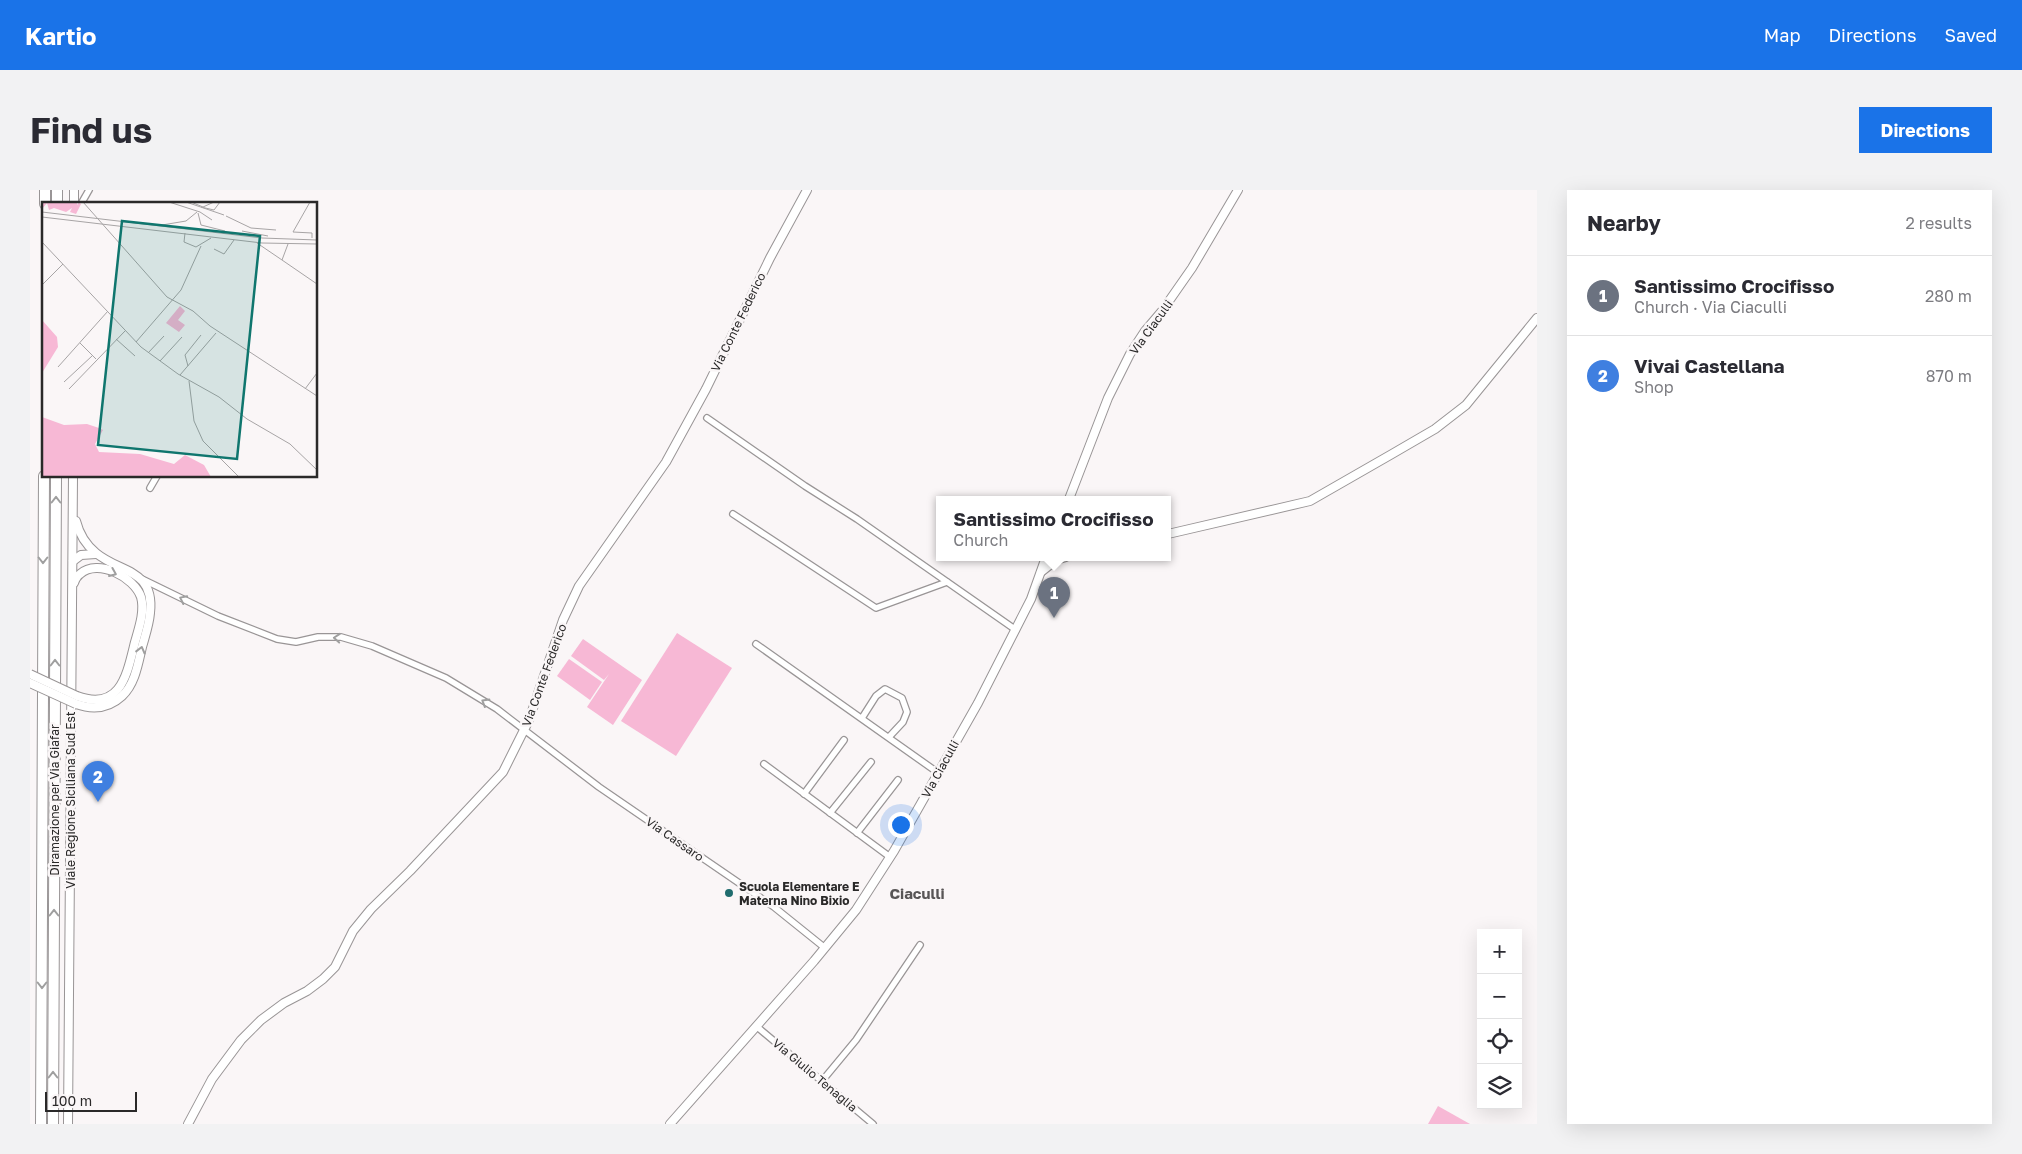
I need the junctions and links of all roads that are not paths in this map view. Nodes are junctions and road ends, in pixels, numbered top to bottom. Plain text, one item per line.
1 (89, 190) edge
2 (807, 190) edge
3 (1238, 190) edge
4 (81, 202) edge
5 (1537, 318) edge
6 (707, 418) dead end
7 (44, 478) edge
8 (56, 478) edge
9 (73, 478) edge
10 (156, 478) edge
11 (150, 488) dead end
12 (1070, 496) edge
13 (73, 511) junction
14 (733, 514) dead end
15 (1171, 533) edge
16 (96, 554) junction
17 (73, 561) junction
18 (1045, 561) edge
19 (1055, 561) edge
20 (1041, 572) junction
21 (139, 578) junction
22 (947, 582) junction
23 (73, 585) junction
24 (1016, 630) junction
25 (756, 644) dead end
26 (30, 674) edge
27 (30, 683) edge
28 (76, 700) junction
29 (862, 718) junction
30 (524, 730) junction
31 (889, 737) junction
32 (844, 740) dead end
33 (871, 762) dead end
34 (764, 764) dead end
35 (937, 772) junction
36 (898, 780) dead end
37 (804, 794) junction
38 (830, 813) junction
39 (857, 833) junction
40 (890, 857) junction
41 (920, 944) dead end
42 (825, 948) junction
43 (756, 1026) junction
44 (822, 1082) junction
45 (41, 1124) edge
46 (53, 1124) edge
47 (68, 1124) edge
48 (188, 1124) edge
49 (670, 1124) edge
50 (873, 1124) edge

1 - 4 street
2 - 30 street, Via Conte Federico
3 - 12 street, Via Ciaculli
5 - 15 street
6 - 22 street
7 -> 45 highway, Diramazione per Via Giafar
46 -> 8 highway, Diramazione per Via Giafar
9 - 13 street, Viale Regione Siciliana Sud Est
10 - 11 street
13 - 16 street
13 - 17 street, Viale Regione Siciliana Sud Est
14 - 22 street
16 - 17 street
16 - 21 street
17 - 23 street, Viale Regione Siciliana Sud Est
18 - 20 street, Via Ciaculli
19 - 20 street
20 - 24 street, Via Ciaculli
28 -> 21 street
30 -> 21 street, Via Cassaro
22 - 24 street
23 -> 28 street
23 - 47 street, Viale Regione Siciliana Sud Est
24 - 35 street, Via Ciaculli
25 - 29 street
26 - 28 street, bridge
27 - 28 street, bridge
29 - 31 street
29 - 31 street
30 - 42 street, Via Cassaro
30 - 48 street, Via Conte Federico
31 - 35 street
32 - 37 street
33 - 38 street
34 - 37 street
35 - 40 street, Via Ciaculli
36 - 39 street
37 - 38 street
38 - 39 street
39 - 40 street
40 - 42 street, Via Ciaculli
41 - 44 street
42 - 43 street, Via Ciaculli
43 - 44 street, Via Giulio Tenaglia
43 - 49 street, Via Ciaculli
44 - 50 street, Via Giulio Tenaglia

